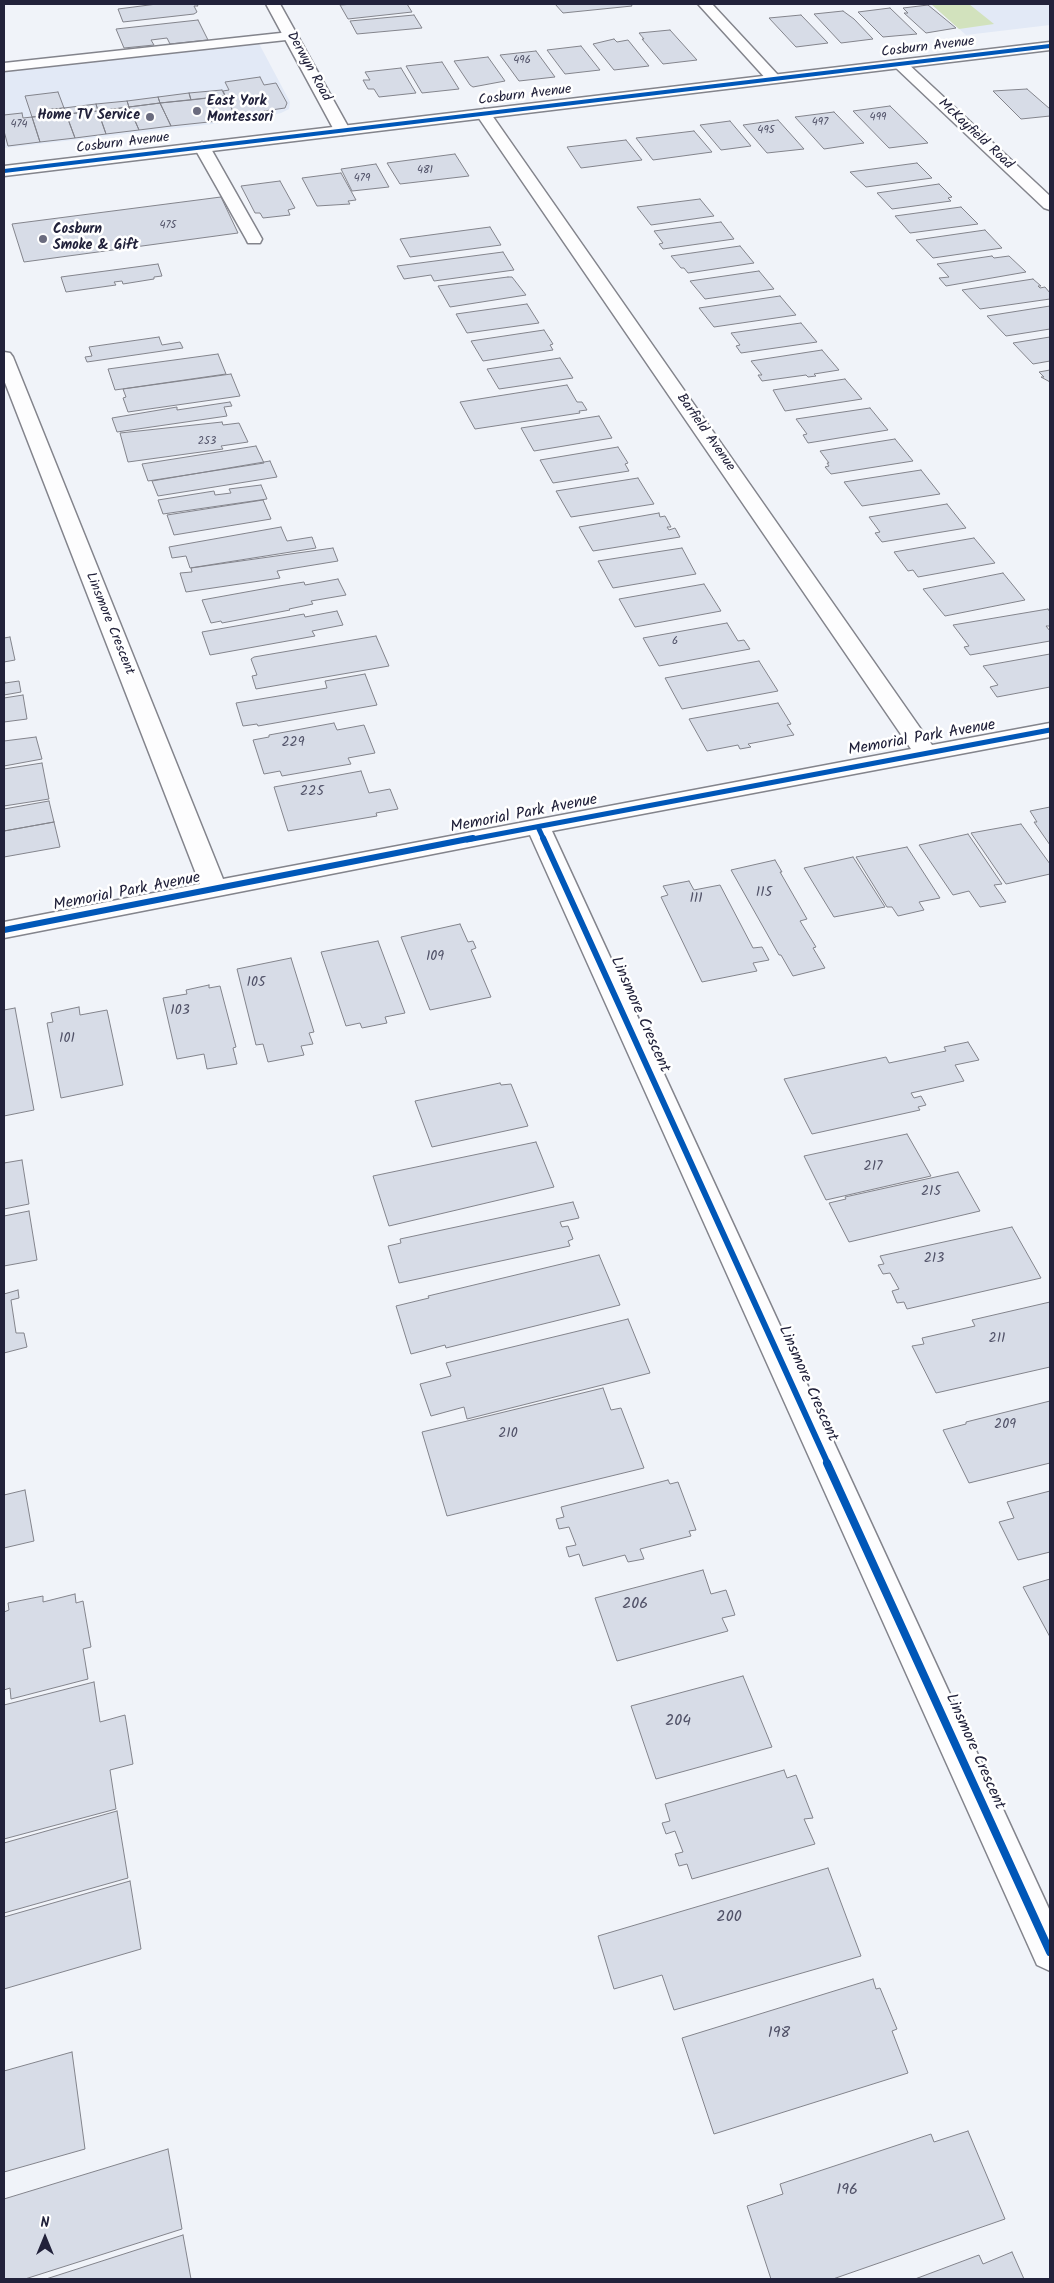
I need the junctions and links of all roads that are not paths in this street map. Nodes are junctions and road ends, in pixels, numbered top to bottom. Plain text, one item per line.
1 (273, 4) edge
2 (706, 4) edge
3 (290, 36) junction
4 (1050, 46) edge
5 (900, 64) junction
6 (4, 67) edge
7 (773, 78) junction
8 (484, 114) junction
9 (342, 130) junction
10 (202, 147) junction
11 (4, 171) edge
12 (1050, 205) edge
13 (254, 239) dead end
14 (4, 357) edge
15 (1050, 730) edge
16 (926, 752) junction
17 (538, 827) junction
18 (215, 890) junction
19 (4, 930) edge
20 (1050, 1952) edge

1 - 3 street, Derwyn Road
2 - 7 street
3 - 6 street
3 - 9 street, Derwyn Road
4 - 5 street, Cosburn Avenue
5 - 7 street, Cosburn Avenue
5 - 12 street, McKayfield Road
7 - 8 street, Cosburn Avenue
8 - 9 street, Cosburn Avenue
8 - 16 street, Barfield Avenue
9 - 10 street, Cosburn Avenue
10 - 11 street, Cosburn Avenue
10 - 13 street
14 - 18 street, Linsmore Crescent
15 - 16 street, Memorial Park Avenue
16 - 17 street, Memorial Park Avenue
17 - 18 street, Memorial Park Avenue
17 - 20 street, Linsmore Crescent
18 - 19 street, Memorial Park Avenue

